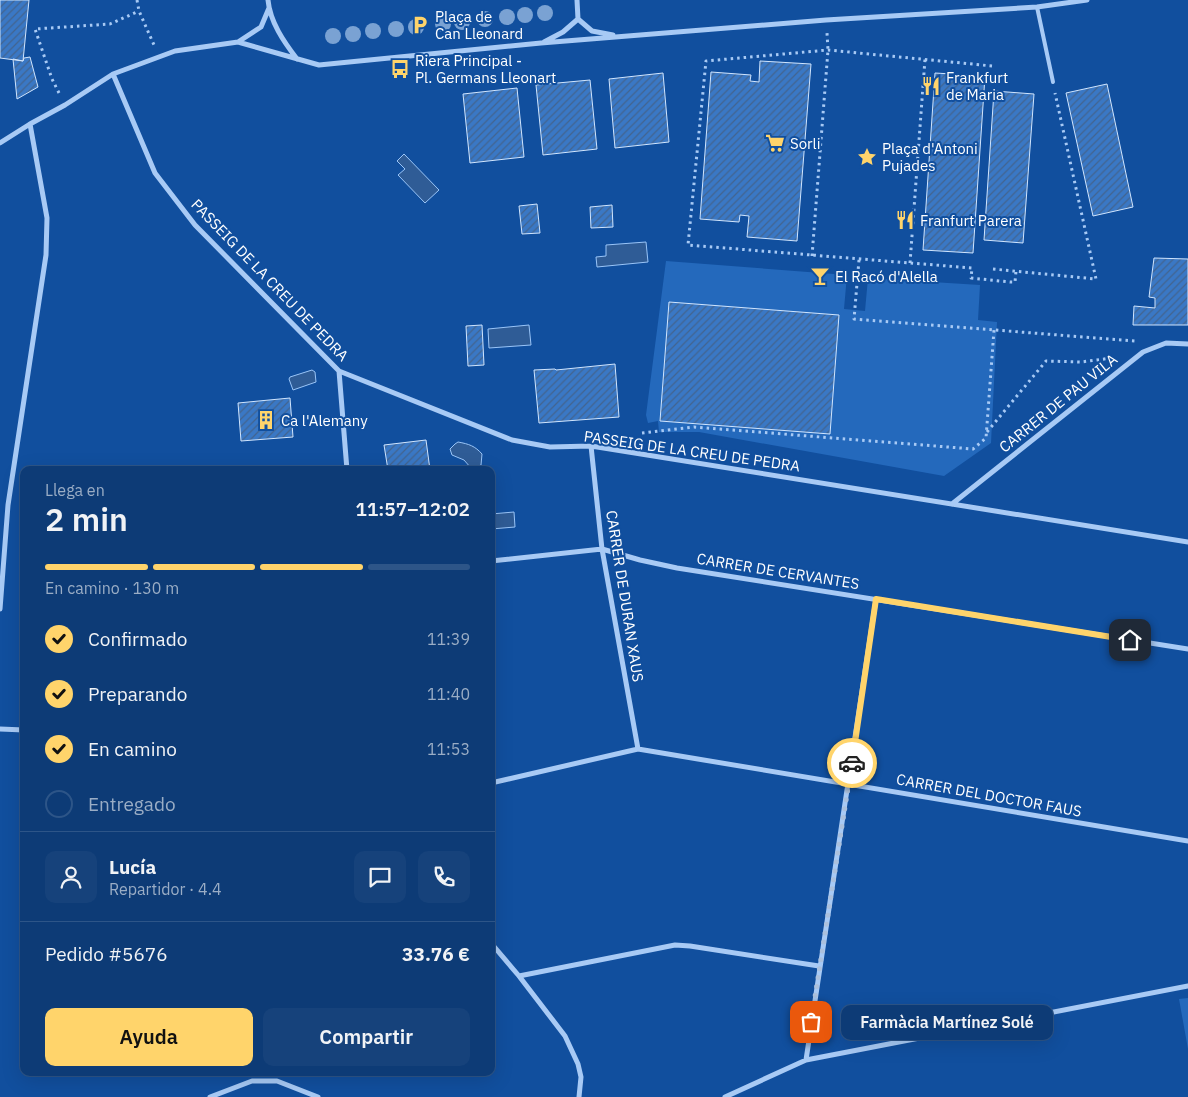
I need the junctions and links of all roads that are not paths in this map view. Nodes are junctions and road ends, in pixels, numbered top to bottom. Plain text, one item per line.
1 (268, 0) edge
2 (577, 0) edge
3 (1087, 0) edge
4 (1037, 7) junction
5 (268, 8) junction
6 (578, 19) junction
7 (621, 37) junction
8 (238, 42) junction
9 (541, 43) junction
10 (297, 60) junction
11 (113, 74) junction
12 (1053, 82) road end
13 (30, 124) junction
14 (0, 143) edge
15 (1188, 344) edge
16 (339, 371) junction
17 (590, 446) junction
18 (347, 466) edge
19 (952, 504) junction
20 (1188, 542) edge
21 (602, 549) junction
22 (495, 561) edge
23 (876, 599) junction
24 (0, 609) edge
25 (1188, 650) edge
26 (0, 729) edge
27 (20, 730) edge
28 (638, 750) junction
29 (495, 782) edge
30 (849, 784) junction
31 (1188, 841) edge
32 (495, 948) edge
33 (819, 966) junction
34 (519, 976) junction
35 (1188, 986) edge
36 (806, 1060) junction
37 (210, 1097) edge
38 (318, 1097) edge
39 (579, 1097) edge
40 (725, 1097) edge

1 - 5 street
2 - 6 street
3 - 4 street
4 - 7 street
4 - 12 lane
5 - 8 street
5 - 10 street
6 - 7 street
6 - 9 street
7 - 9 street
8 - 10 street
8 - 11 street
9 - 10 street
11 - 13 street
11 - 16 street, PASSEIG DE LA CREU DE PEDRA
13 - 14 street
13 - 24 street
15 - 19 street, CARRER DE PAU VILA
16 - 17 street, PASSEIG DE LA CREU DE PEDRA
16 - 18 street
17 - 19 street, PASSEIG DE LA CREU DE PEDRA
17 - 21 street, CARRER DE DURAN XAUS
19 - 20 street, PASSEIG DE LA CREU DE PEDRA
21 - 22 street
21 - 23 street, CARRER DE CERVANTES
21 - 28 street, CARRER DE DURAN XAUS
23 - 25 street, CARRER DE CERVANTES
23 - 30 street
26 - 27 street
28 - 29 street, CARRER DEL DOCTOR FAUS
28 - 30 street, CARRER DEL DOCTOR FAUS
30 - 31 street, CARRER DEL DOCTOR FAUS
30 - 33 street
32 - 34 street
33 - 34 street
33 - 36 street
34 - 39 street
35 - 36 street
36 - 40 street
37 - 38 street

